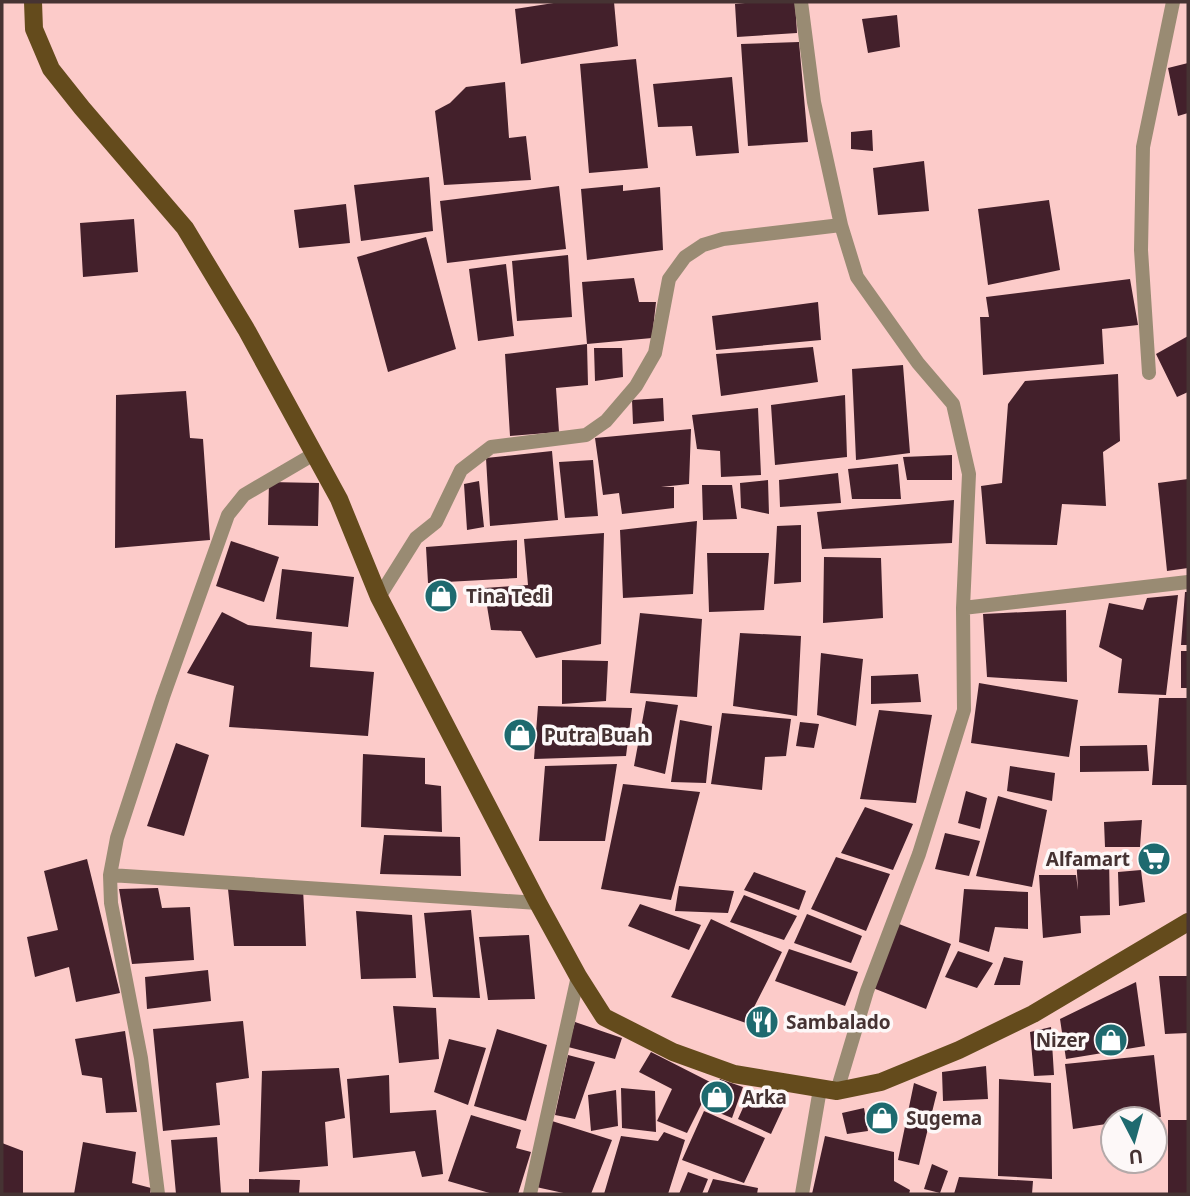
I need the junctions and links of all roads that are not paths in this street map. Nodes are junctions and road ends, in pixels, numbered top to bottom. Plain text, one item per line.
1 (33, 2) edge
2 (801, 2) edge
3 (1173, 2) edge
4 (841, 225) junction
5 (1149, 373) dead end
6 (314, 454) junction
7 (1188, 582) edge
8 (379, 597) junction
9 (962, 608) junction
10 (110, 875) junction
11 (538, 903) junction
12 (1188, 922) edge
13 (578, 976) junction
14 (828, 1090) junction
15 (158, 1194) edge
16 (530, 1194) edge
17 (802, 1194) edge

1 - 6 main road
2 - 4 street
3 - 5 street
4 - 8 street
4 - 9 street
6 - 8 main road
6 - 10 street
7 - 9 street
8 - 11 main road
9 - 14 street
10 - 11 street
10 - 15 street
11 - 13 main road
12 - 14 main road
13 - 14 main road
13 - 16 street
14 - 17 street

